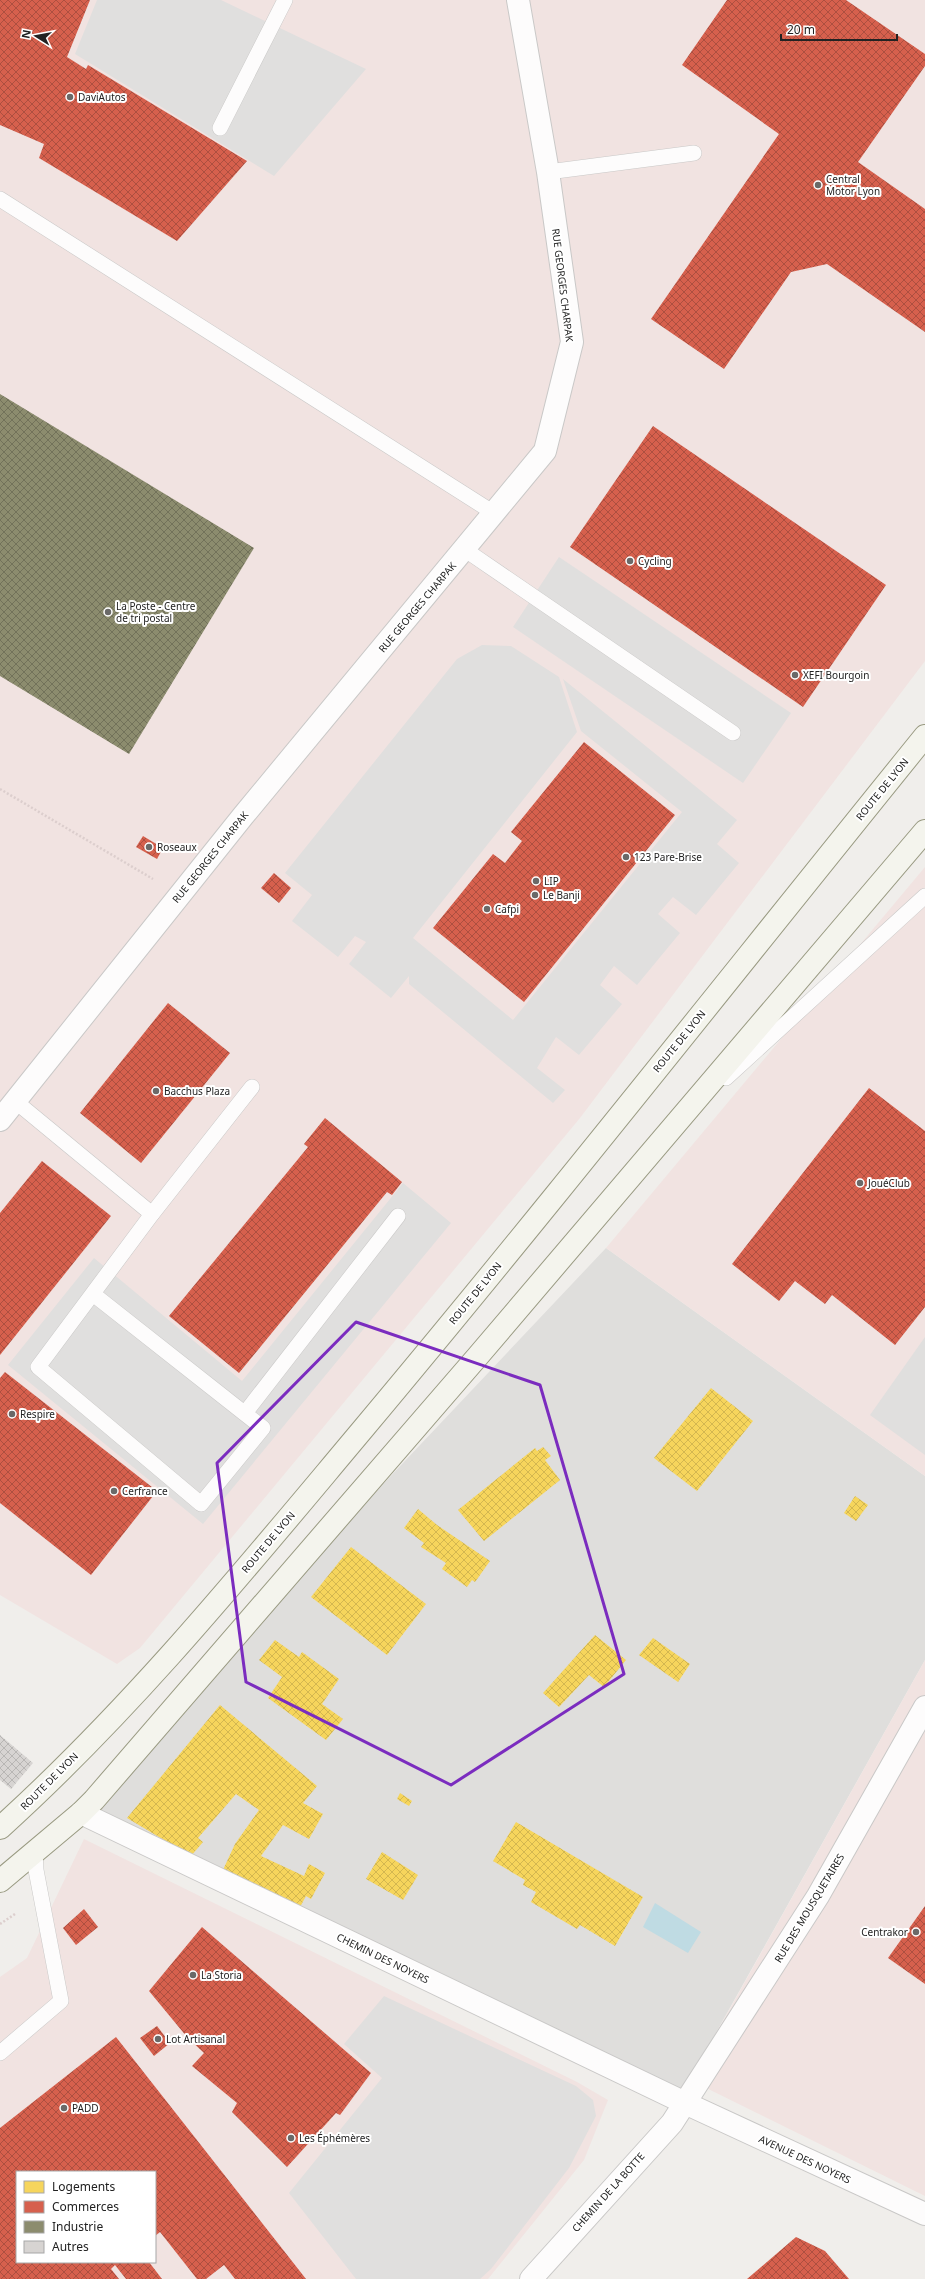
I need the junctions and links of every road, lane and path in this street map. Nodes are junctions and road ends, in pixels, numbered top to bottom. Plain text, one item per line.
1 (285, 0) edge
2 (518, 0) edge
3 (220, 128) dead end
4 (694, 153) dead end
5 (548, 172) junction
6 (0, 199) edge
7 (494, 513) junction
8 (464, 549) junction
9 (733, 733) dead end
10 (925, 736) edge
11 (0, 789) edge
12 (925, 831) edge
13 (179, 895) junction
14 (925, 896) edge
15 (252, 1088) dead end
16 (15, 1101) junction
17 (0, 1120) edge
18 (676, 1123) junction
19 (152, 1214) junction
20 (398, 1216) dead end
21 (93, 1294) junction
22 (245, 1413) junction
23 (925, 1707) edge
24 (81, 1813) junction
25 (0, 1828) edge
26 (35, 1853) junction
27 (0, 1881) edge
28 (0, 2052) edge
29 (685, 2104) junction
30 (925, 2214) edge
31 (537, 2277) edge

1 - 3 lane
2 - 5 street, RUE GEORGES CHARPAK
4 - 5 lane
5 - 7 street, RUE GEORGES CHARPAK
6 - 7 lane
7 - 8 street, RUE GEORGES CHARPAK
8 - 9 lane
8 - 13 street, RUE GEORGES CHARPAK
10 - 25 main road, ROUTE DE LYON
11 - 13 path
12 - 18 main road
13 - 16 street, RUE GEORGES CHARPAK
14 - 18 lane
15 - 19 lane
16 - 17 street, RUE GEORGES CHARPAK
16 - 19 lane
18 - 24 main road
19 - 21 lane
20 - 22 lane
21 - 22 lane
21 - 22 lane
23 - 29 street, RUE DES MOUSQUETAIRES
24 - 26 main road
24 - 29 street, CHEMIN DES NOYERS
26 - 27 main road
26 - 28 lane
29 - 30 street, AVENUE DES NOYERS
29 - 31 street, CHEMIN DE LA BOTTE

